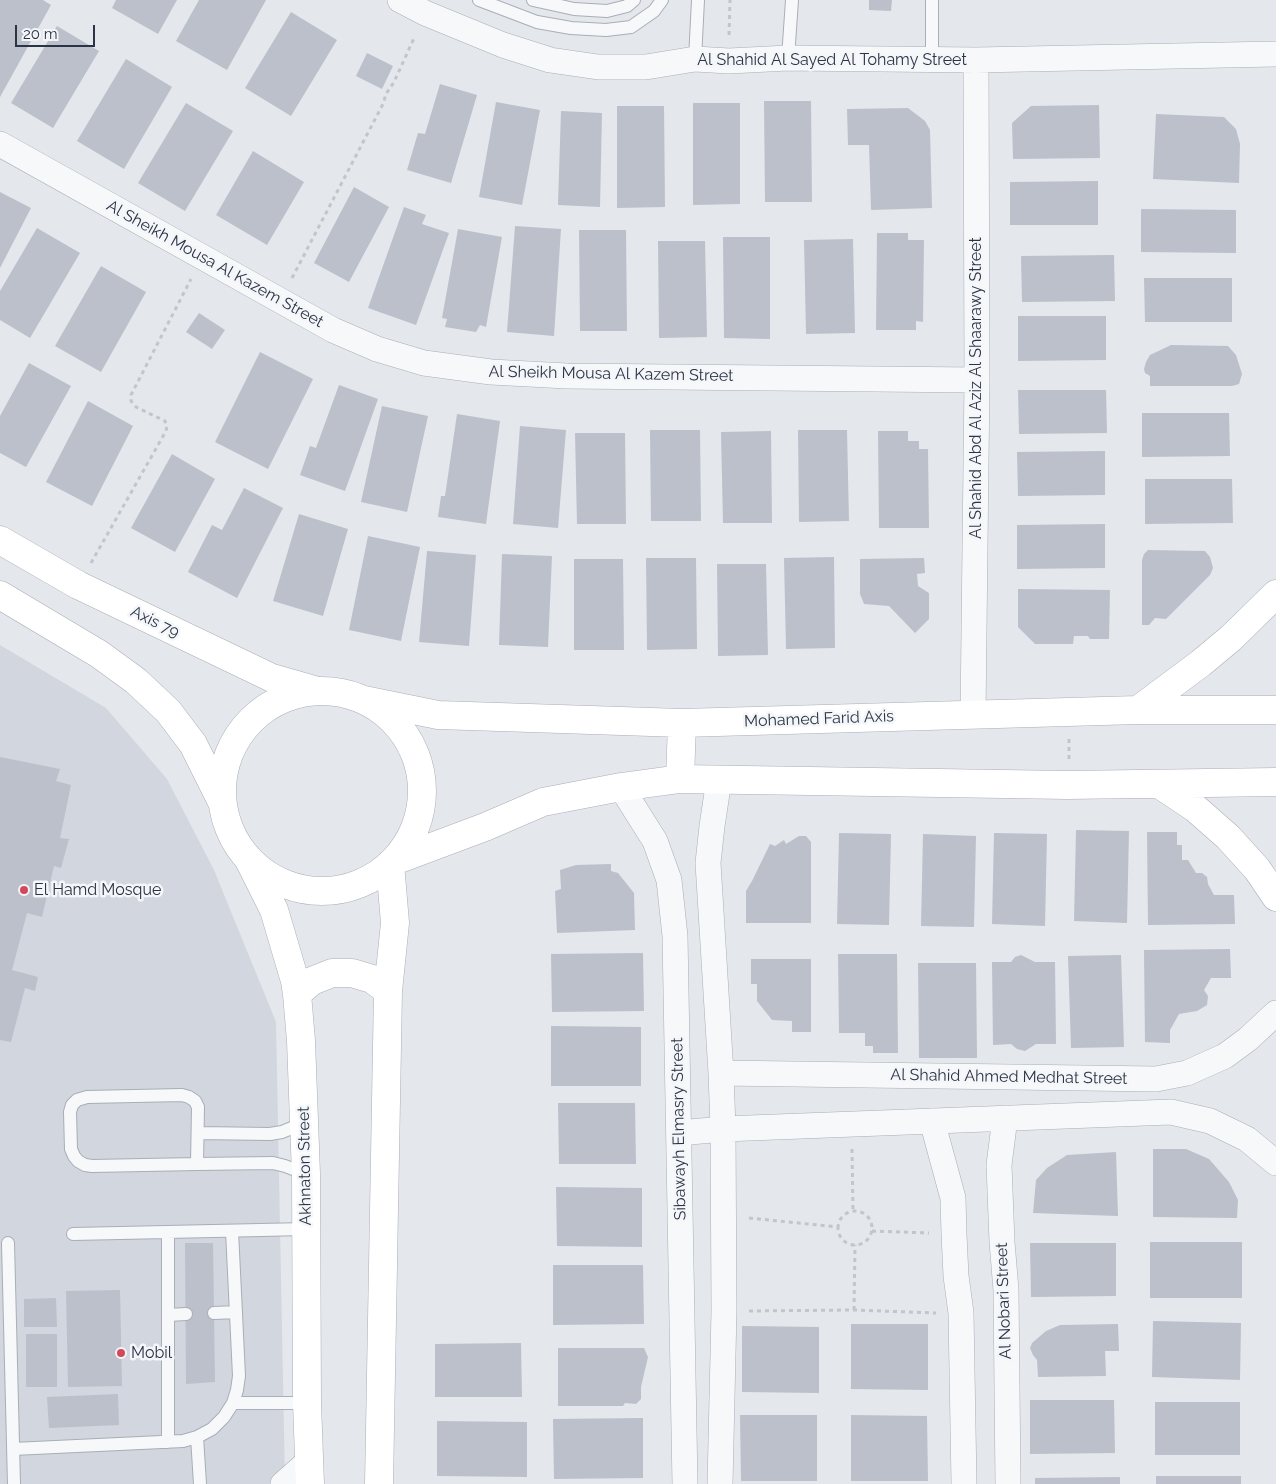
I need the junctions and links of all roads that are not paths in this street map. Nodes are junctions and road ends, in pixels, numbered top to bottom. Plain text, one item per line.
1 (400, 0) edge
2 (479, 0) edge
3 (533, 0) edge
4 (634, 0) edge
5 (662, 0) edge
6 (698, 0) edge
7 (792, 0) edge
8 (932, 0) edge
9 (1276, 54) edge
10 (788, 58) junction
11 (694, 59) junction
12 (932, 59) junction
13 (976, 60) junction
14 (0, 144) edge
15 (977, 380) junction
16 (0, 540) edge
17 (1276, 594) edge
18 (0, 595) edge
19 (316, 691) junction
20 (364, 700) junction
21 (1138, 710) junction
22 (1276, 710) edge
23 (973, 715) junction
24 (682, 723) junction
25 (680, 779) junction
26 (719, 780) junction
27 (1276, 782) edge
28 (1159, 784) junction
29 (621, 787) junction
30 (223, 804) junction
31 (248, 858) junction
32 (392, 863) junction
33 (1276, 897) edge
34 (388, 991) junction
35 (297, 994) junction
36 (1276, 1013) edge
37 (722, 1073) junction
38 (1005, 1118) junction
39 (305, 1121) junction
40 (932, 1121) junction
41 (723, 1129) junction
42 (679, 1133) junction
43 (198, 1134) junction
44 (1276, 1163) edge
45 (198, 1164) junction
46 (306, 1174) junction
47 (307, 1229) junction
48 (232, 1231) junction
49 (168, 1232) junction
50 (73, 1234) dead end
51 (8, 1243) dead end
52 (236, 1312) junction
53 (214, 1313) dead end
54 (186, 1314) dead end
55 (168, 1315) junction
56 (233, 1403) junction
57 (307, 1403) junction
58 (198, 1437) junction
59 (168, 1442) junction
60 (13, 1449) junction
61 (310, 1472) edge
62 (14, 1484) edge
63 (200, 1484) edge
64 (283, 1484) edge
65 (379, 1484) edge
66 (685, 1484) edge
67 (720, 1484) edge
68 (964, 1484) edge
69 (1008, 1484) edge

1 - 11 street, Al Shahid Al Sayed Al Tohamy Street
2 - 5 lane
3 - 4 lane
6 - 11 lane
7 - 10 lane
8 - 12 lane
9 - 13 street, Al Shahid Al Sayed Al Tohamy Street
10 - 11 street, Al Shahid Al Sayed Al Tohamy Street
10 - 12 street, Al Shahid Al Sayed Al Tohamy Street
12 - 13 street, Al Shahid Al Sayed Al Tohamy Street
13 - 15 street, Al Shahid Abd Al Aziz Al Shaarawy Street
14 - 15 street, Al Sheikh Mousa Al Kazem Street
15 - 23 street, Al Shahid Abd Al Aziz Al Shaarawy Street
16 - 19 main road, Axis 79
17 - 21 main road
18 - 30 main road
19 - 20 main road
19 - 30 main road
20 - 24 main road, Mohamed Farid Axis
20 - 32 main road
21 - 22 main road, Mohamed Farid Axis
21 - 23 main road, Mohamed Farid Axis
23 - 24 main road, Mohamed Farid Axis
24 - 25 main road
25 - 26 main road
25 - 29 main road
26 - 28 main road
26 - 37 street
27 - 28 main road
28 - 33 main road
29 - 32 main road
29 - 42 street, Sibawayh Elmasry Street
30 - 31 main road
31 - 32 main road
31 - 35 main road, Akhnaton Street
32 - 34 main road
34 - 35 main road
34 - 65 main road
35 - 39 main road, Akhnaton Street
36 - 37 street, Al Shahid Ahmed Medhat Street
37 - 41 street
38 - 40 street
38 - 44 street
38 - 69 street, Al Nobari Street
39 - 43 lane
39 - 46 main road, Akhnaton Street
40 - 41 street
40 - 68 street
41 - 42 street
41 - 67 street
42 - 66 street, Sibawayh Elmasry Street
43 - 45 lane
43 - 45 lane
45 - 46 lane
46 - 47 main road, Akhnaton Street
47 - 48 lane
47 - 57 main road, Akhnaton Street
48 - 49 lane
48 - 52 lane
49 - 50 lane
49 - 55 lane
51 - 60 lane
52 - 53 lane
52 - 56 lane
54 - 55 lane
55 - 59 lane
56 - 57 lane
56 - 58 lane
57 - 61 main road, Akhnaton Street
58 - 59 lane
58 - 63 lane
59 - 60 lane
60 - 62 lane
61 - 64 street

